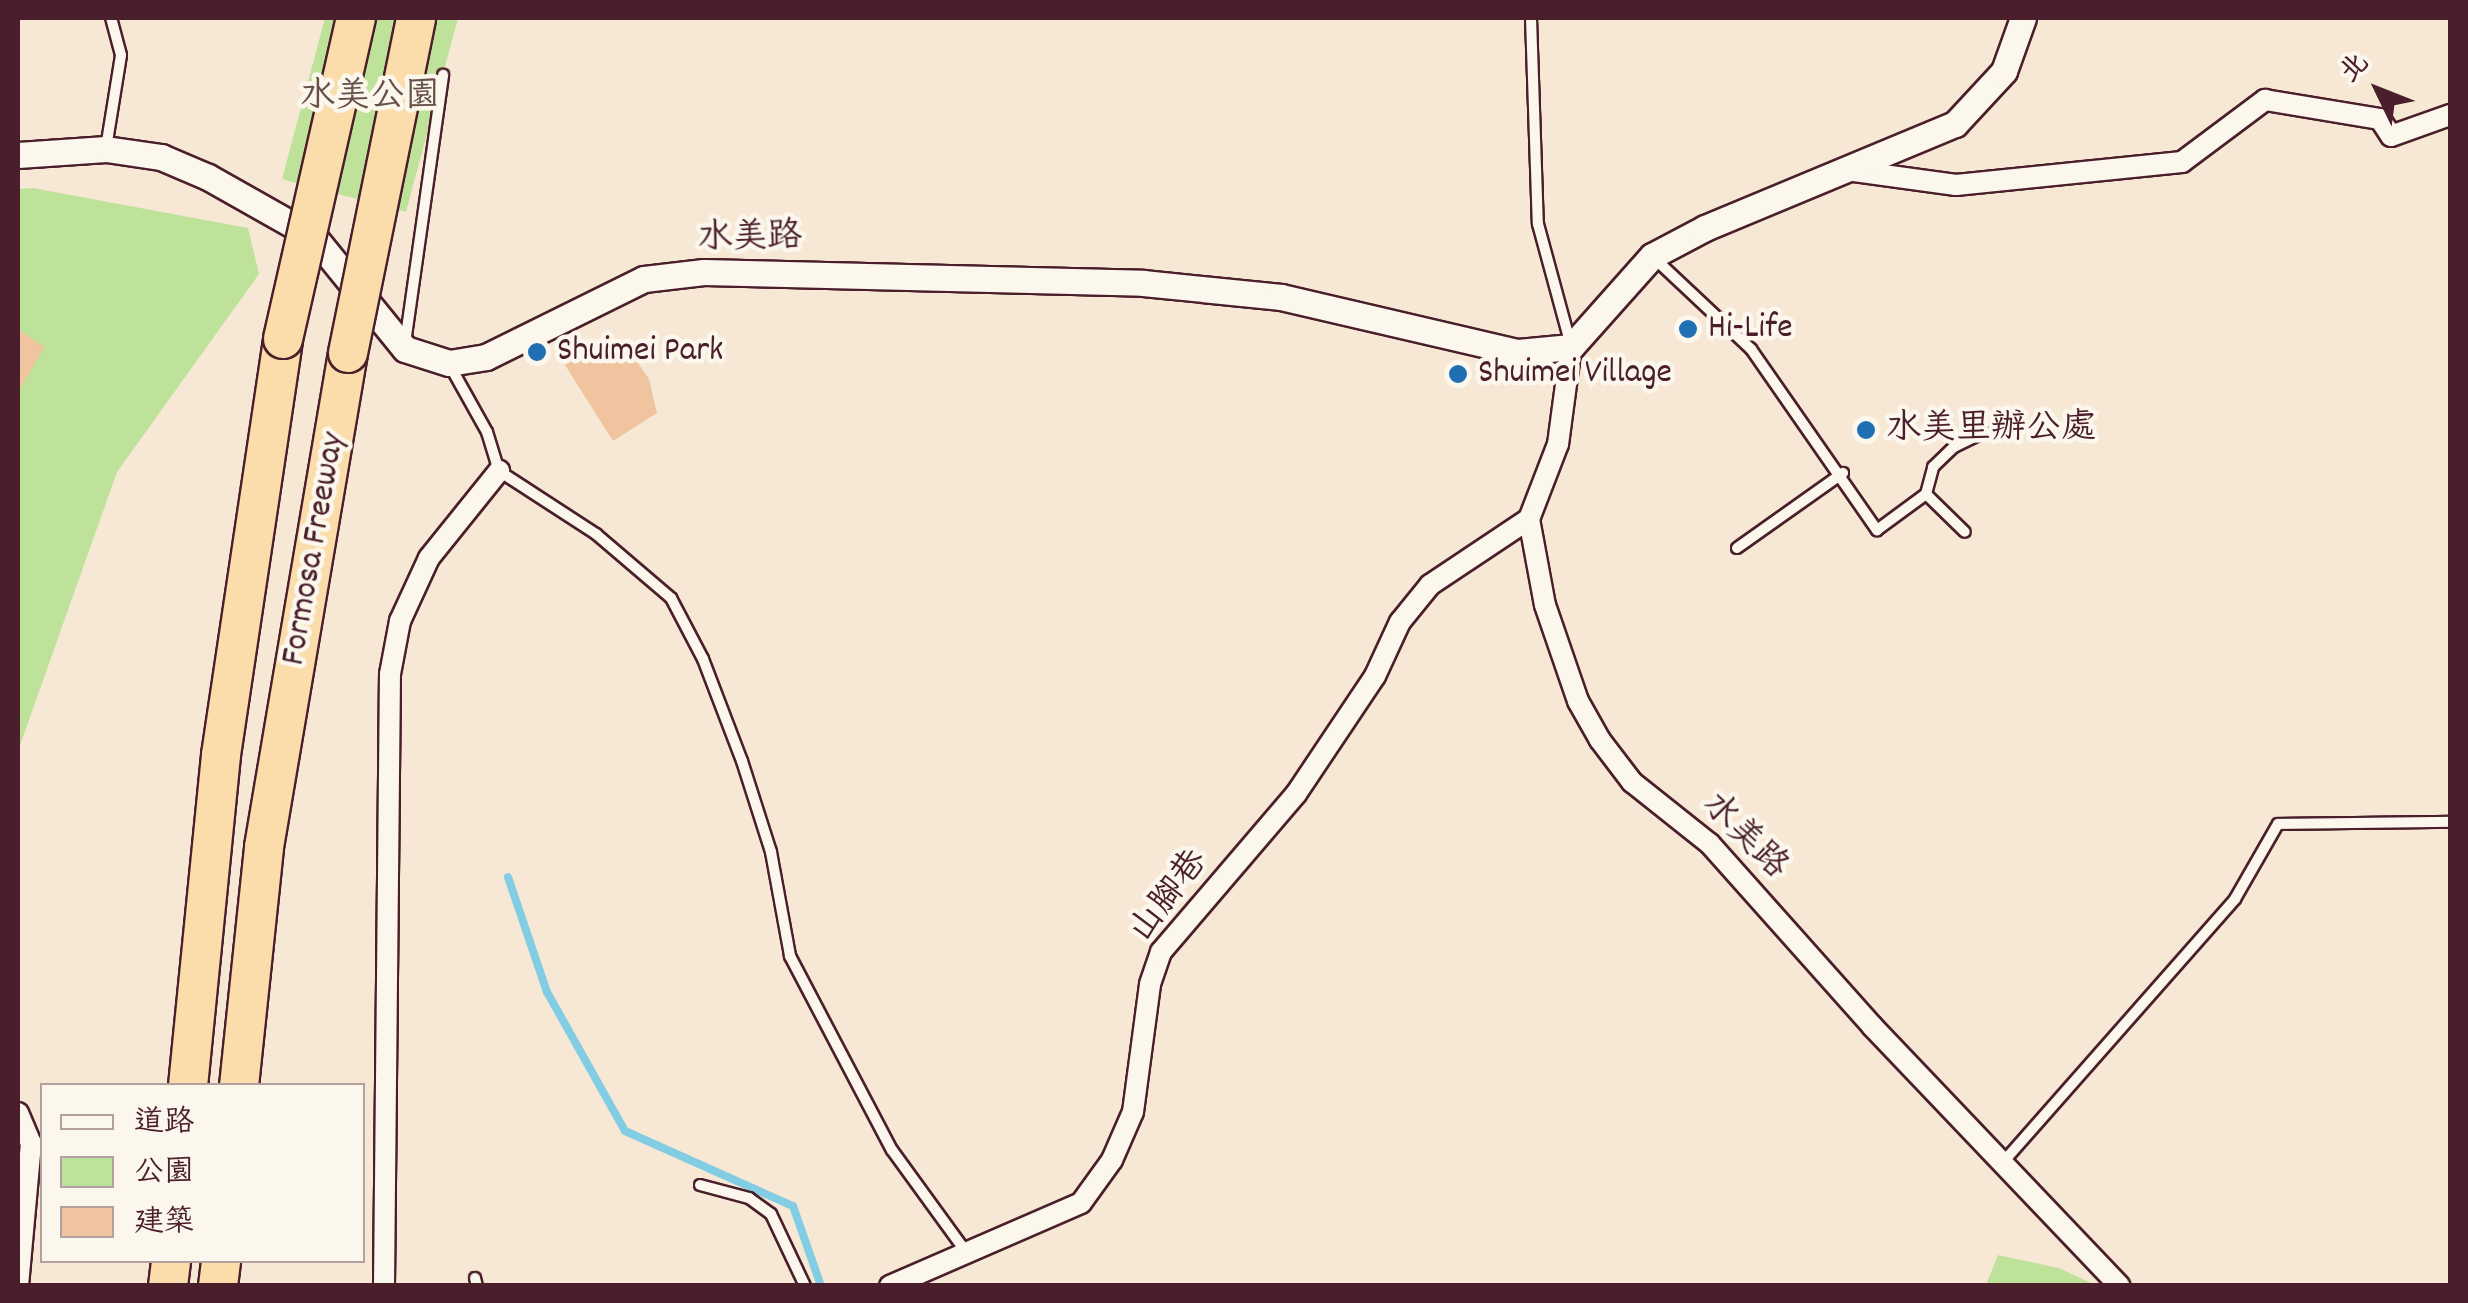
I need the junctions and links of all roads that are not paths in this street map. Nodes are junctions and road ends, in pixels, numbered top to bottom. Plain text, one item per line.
1 (110, 18) edge
2 (356, 18) edge
3 (416, 18) edge
4 (1532, 18) edge
5 (2023, 18) edge
6 (444, 75) dead end
7 (2450, 115) edge
8 (106, 149) junction
9 (18, 156) edge
10 (1854, 171) junction
11 (1652, 256) junction
12 (1571, 347) junction
13 (404, 349) junction
14 (449, 363) junction
15 (1985, 432) dead end
16 (500, 471) junction
17 (1843, 474) junction
18 (1926, 494) junction
19 (1529, 519) junction
20 (1965, 532) dead end
21 (1737, 548) dead end
22 (2450, 822) edge
23 (188, 1083) edge
24 (239, 1083) edge
25 (18, 1113) edge
26 (2005, 1160) junction
27 (700, 1185) dead end
28 (964, 1250) junction
29 (18, 1286) edge
30 (384, 1286) edge
31 (805, 1286) edge
32 (890, 1286) edge
33 (2120, 1286) edge

1 - 8 lane
2 - 23 highway, Formosa Freeway, bridge
3 - 24 highway, Formosa Freeway, bridge
4 - 12 lane
5 - 10 street
6 - 13 lane
7 - 10 street
8 - 9 street
8 - 13 street
10 - 11 street
11 - 12 street
11 - 17 lane
12 - 14 street, 水美路
12 - 19 street
13 - 14 street
14 - 16 lane
15 - 18 lane
16 - 28 lane
16 - 30 street
17 - 18 lane
17 - 21 lane
18 - 20 lane
19 - 26 street, 水美路
19 - 28 street, 山腳巷
22 - 26 lane
25 - 29 street
26 - 33 street, 水美路
27 - 31 lane
28 - 32 street, 山腳巷

